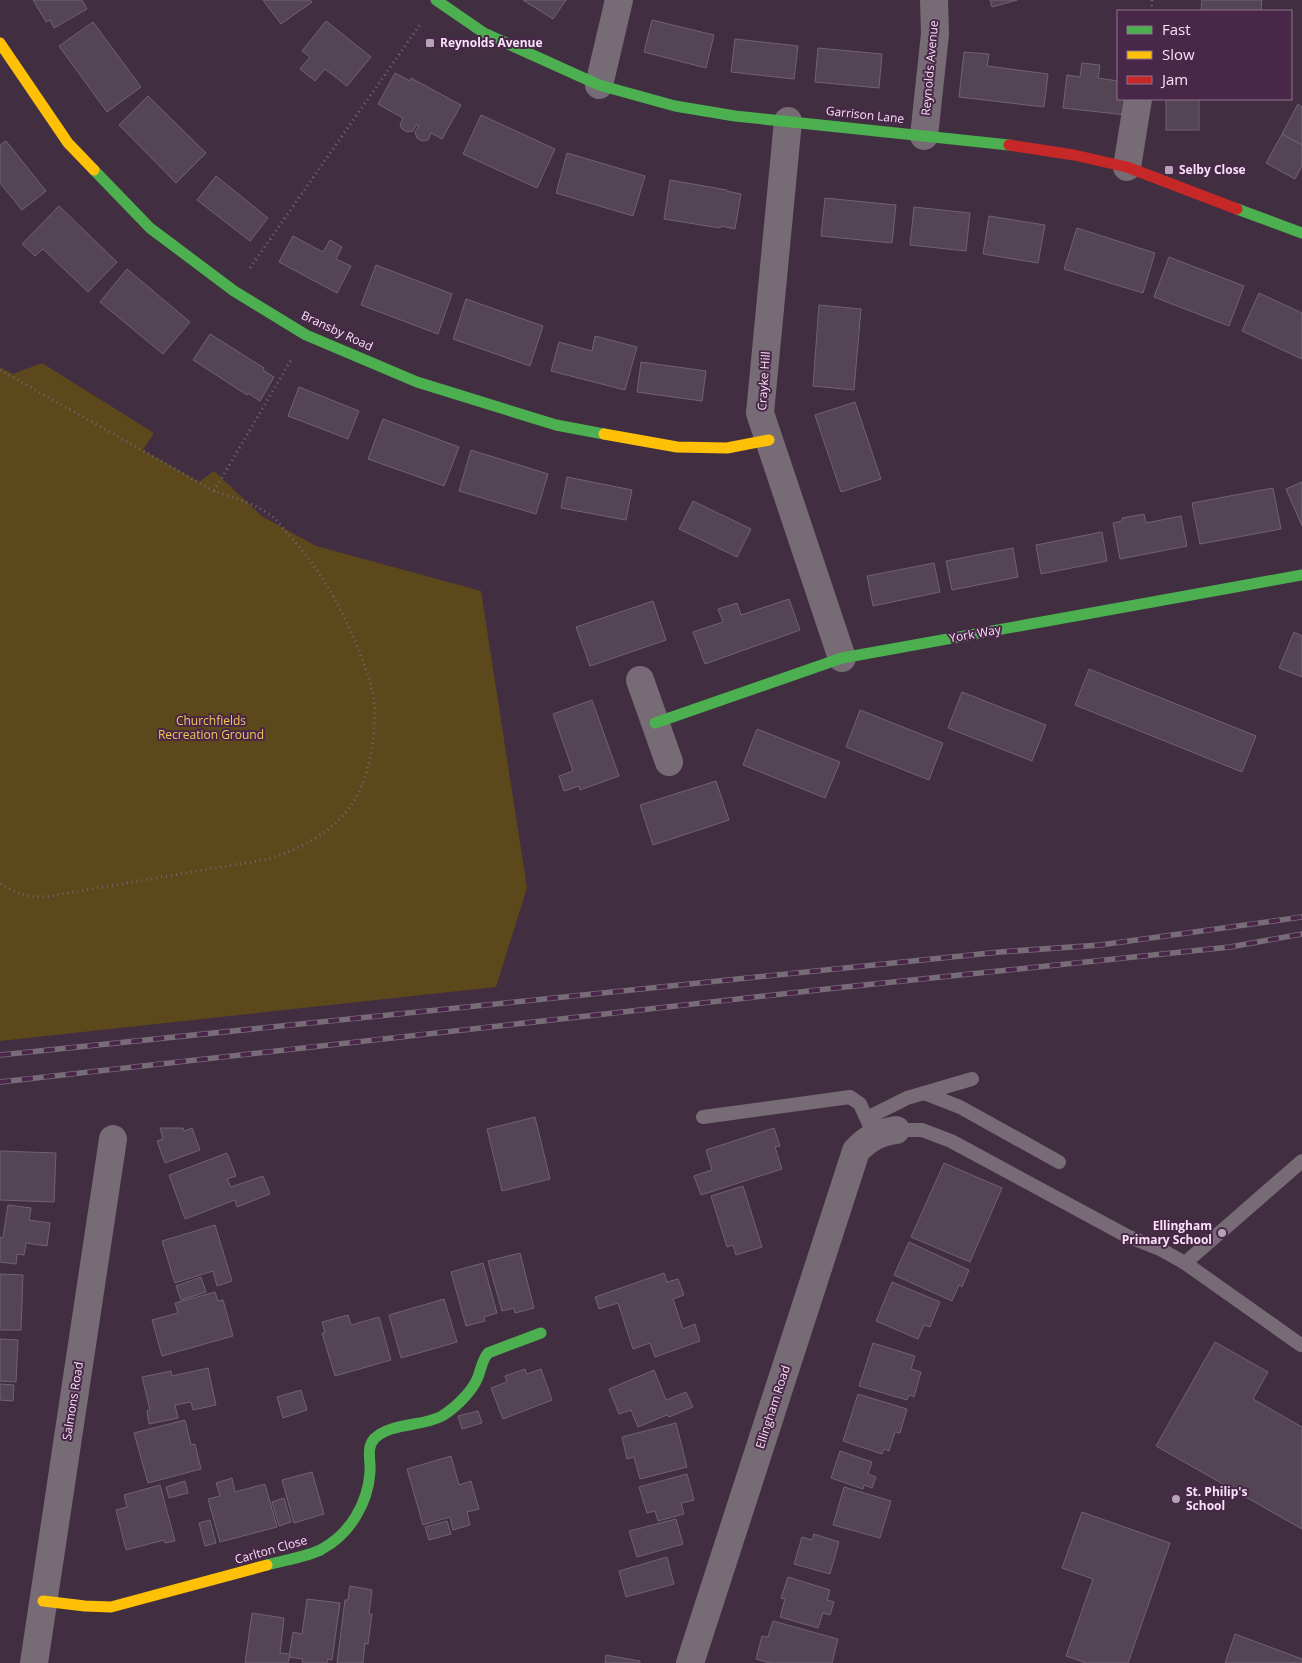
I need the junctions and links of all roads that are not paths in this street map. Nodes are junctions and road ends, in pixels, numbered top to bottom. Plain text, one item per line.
1 (436, 0) edge
2 (619, 0) edge
3 (934, 0) edge
4 (0, 43) edge
5 (599, 85) junction
6 (1138, 100) edge
7 (788, 121) junction
8 (924, 136) junction
9 (1127, 167) junction
10 (1302, 233) edge
11 (769, 440) junction
12 (1302, 575) edge
13 (842, 658) junction
14 (640, 680) dead end
15 (655, 723) junction
16 (669, 762) dead end
17 (972, 1079) dead end
18 (924, 1093) junction
19 (703, 1117) dead end
20 (873, 1134) junction
21 (114, 1139) dead end
22 (1302, 1161) edge
23 (1059, 1162) dead end
24 (1185, 1263) junction
25 (541, 1333) dead end
26 (1301, 1344) dead end
27 (43, 1601) junction
28 (34, 1663) edge
29 (690, 1663) edge

1 - 5 street, Garrison Lane
2 - 5 street
3 - 8 street, Reynolds Avenue
4 - 11 street, Bransby Road
5 - 7 street, Garrison Lane
6 - 9 street
7 - 8 street, Garrison Lane
7 - 11 street, Crayke Hill
8 - 9 street, Garrison Lane
9 - 10 street, Garrison Lane
11 - 13 street, Crayke Hill
12 - 13 street, York Way
13 - 15 street, York Way
14 - 15 street
15 - 16 street
17 - 18 lane
18 - 20 lane
18 - 23 lane
19 - 20 lane
20 - 24 lane
20 - 29 street, Ellingham Road
21 - 27 street, Salmons Road
22 - 24 lane
24 - 26 lane
25 - 27 street, Carlton Close
27 - 28 street, Salmons Road

